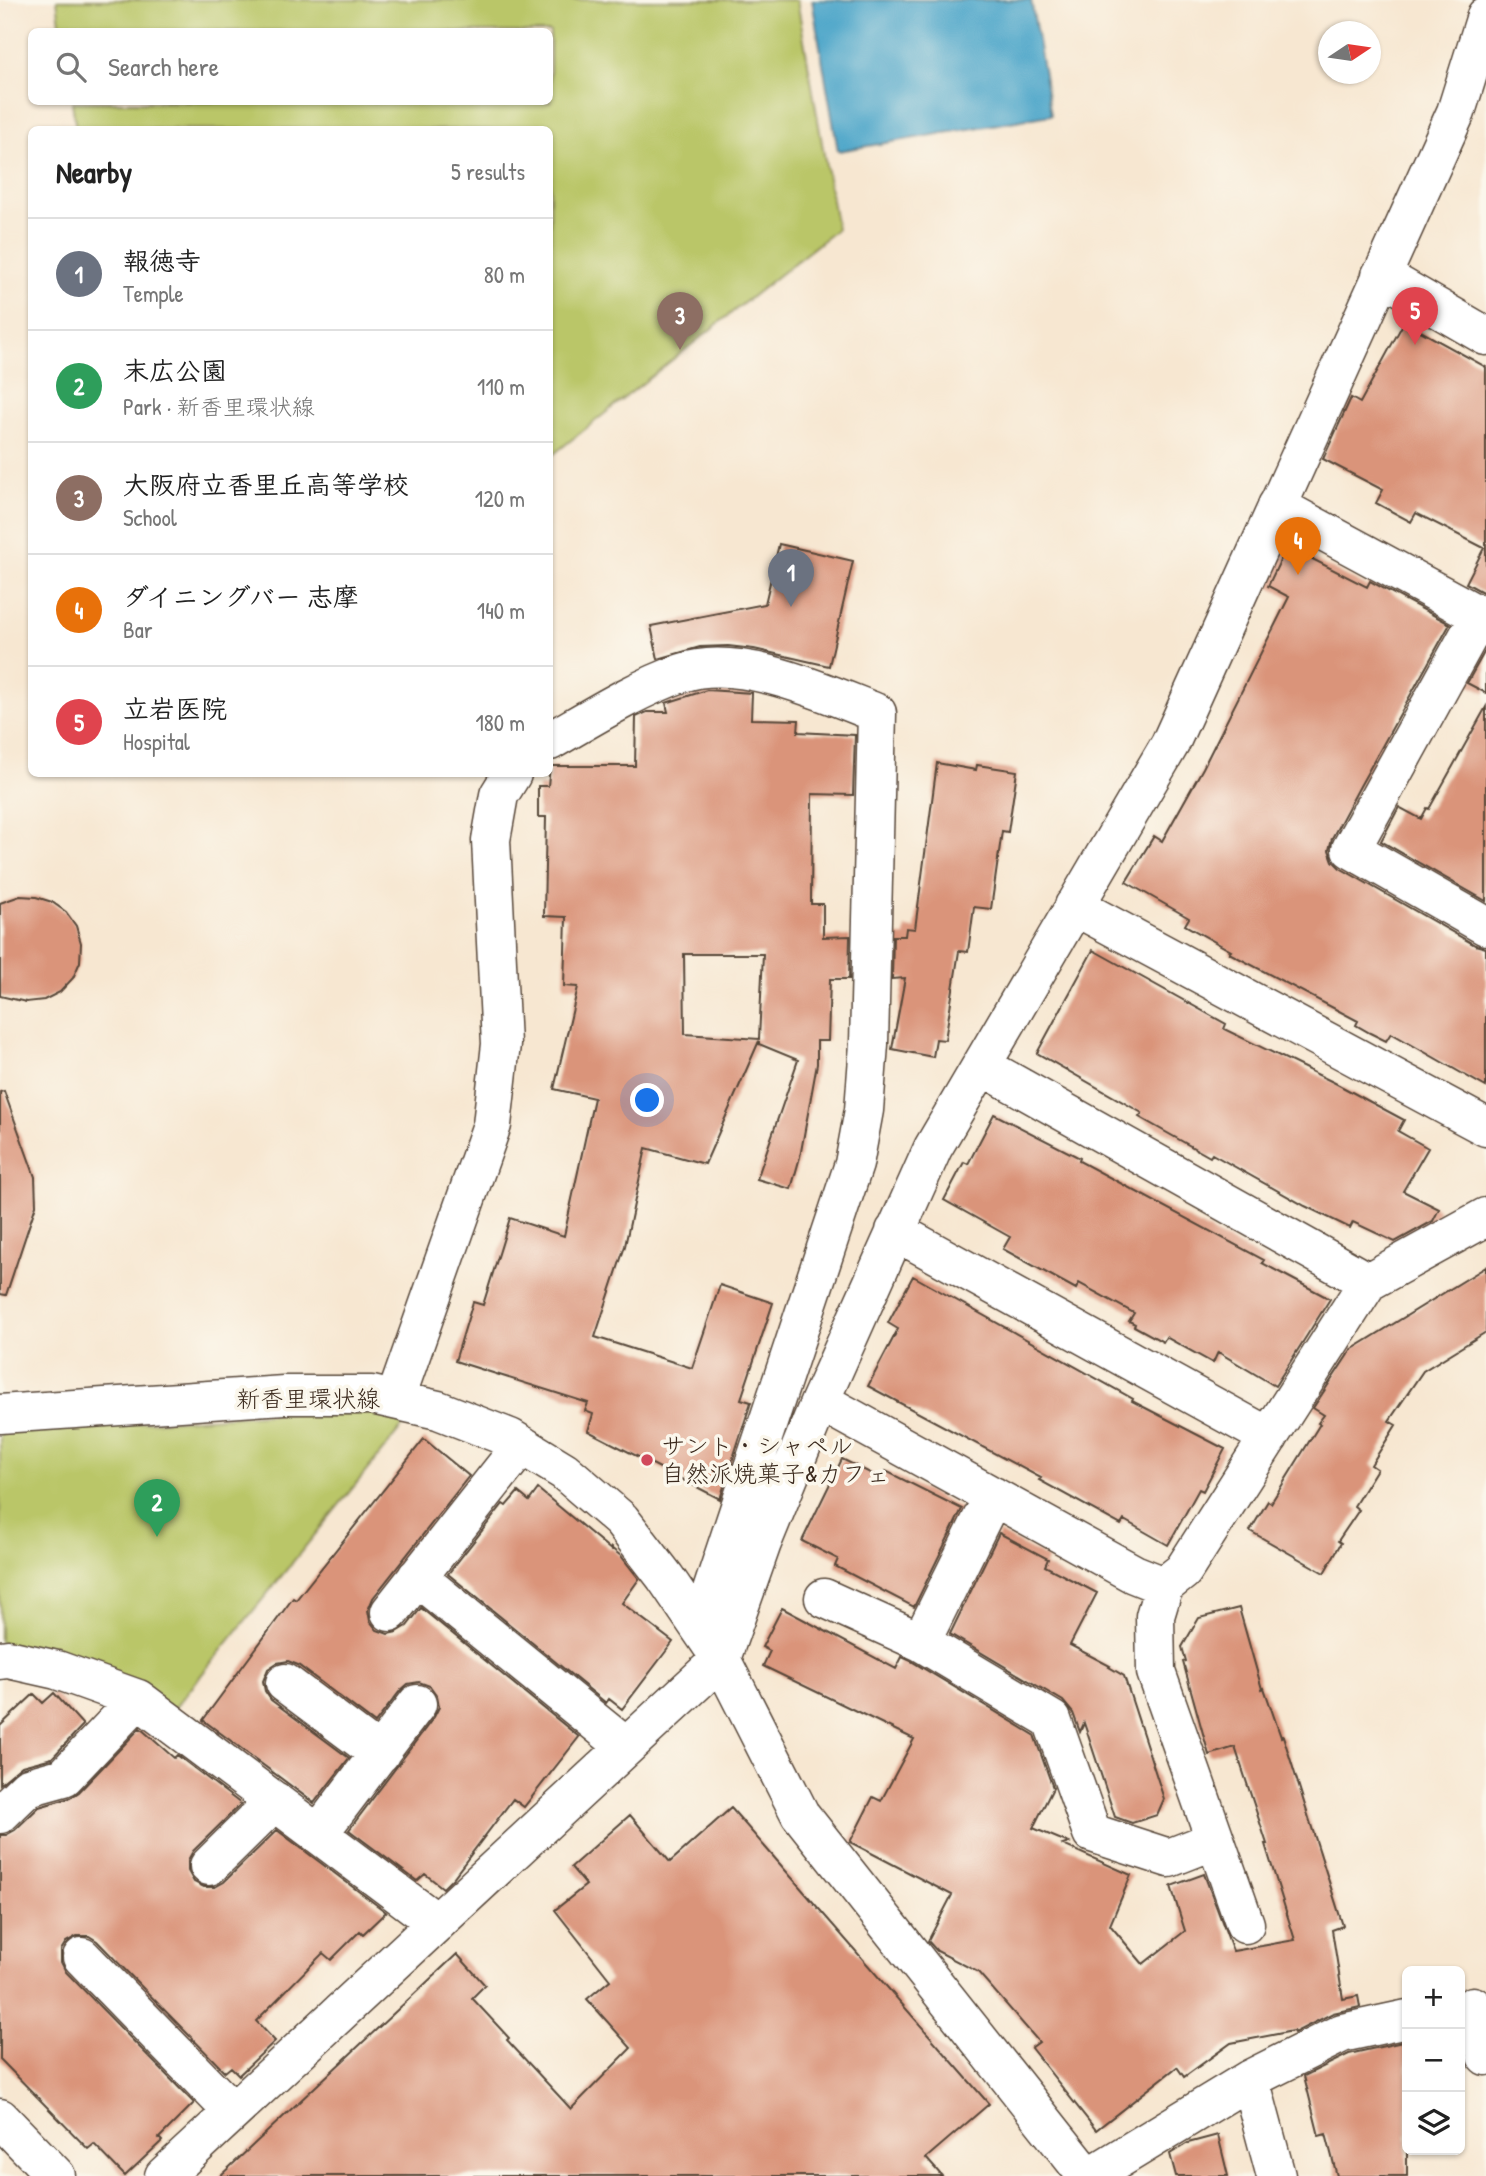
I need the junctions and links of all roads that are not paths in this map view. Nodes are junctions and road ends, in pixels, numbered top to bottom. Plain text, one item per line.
1 (1486, 16) edge
2 (1381, 275) junction
3 (1486, 336) edge
4 (1277, 506) junction
5 (1483, 617) edge
6 (553, 739) edge
7 (510, 777) edge
8 (1074, 906) junction
9 (1486, 926) edge
10 (982, 1066) junction
11 (1486, 1127) edge
12 (1486, 1217) edge
13 (895, 1231) junction
14 (1368, 1282) junction
15 (395, 1401) junction
16 (820, 1401) junction
17 (0, 1414) edge
18 (1269, 1437) junction
19 (522, 1446) junction
20 (993, 1496) junction
21 (417, 1577) junction
22 (1164, 1586) junction
23 (824, 1598) dead end
24 (390, 1612) dead end
25 (700, 1627) junction
26 (921, 1642) junction
27 (721, 1659) junction
28 (0, 1660) edge
29 (285, 1683) dead end
30 (138, 1699) junction
31 (417, 1704) dead end
32 (626, 1747) junction
33 (380, 1754) junction
34 (275, 1801) junction
35 (0, 1814) edge
36 (319, 1833) junction
37 (1215, 1840) junction
38 (209, 1866) dead end
39 (437, 1923) junction
40 (1245, 1924) dead end
41 (82, 1956) dead end
42 (1473, 2006) edge
43 (1402, 2021) edge
44 (1486, 2056) edge
45 (1250, 2079) junction
46 (233, 2112) junction
47 (0, 2118) edge
48 (56, 2176) edge
49 (164, 2176) edge
50 (1089, 2176) edge
51 (1276, 2176) edge

1 - 2 street
2 - 3 street
2 - 4 street
4 - 5 street
4 - 8 street
5 - 9 street
6 - 25 street
7 - 15 street
8 - 10 street
8 - 11 street
10 - 13 street
10 - 14 street
12 - 14 street
13 - 16 street
13 - 18 street
14 - 18 street
15 - 17 street, 新香里環状線
15 - 19 street, 新香里環状線
16 - 20 street
16 - 27 street
18 - 22 street
19 - 21 street
19 - 25 street, 新香里環状線
20 - 22 street
20 - 26 street
21 - 24 street
21 - 32 street
22 - 37 street
23 - 26 street
25 - 27 street, 新香里環状線
26 - 37 street
27 - 32 street
27 - 50 street, 新香里環状線
28 - 30 street
29 - 33 street
30 - 34 street
30 - 35 street
31 - 33 street
32 - 39 street
33 - 36 street
34 - 36 street
34 - 38 street
36 - 39 street
37 - 40 street
39 - 46 street
41 - 46 street
42 - 44 street
43 - 45 street
45 - 50 street
45 - 51 street
46 - 49 street
47 - 48 street

